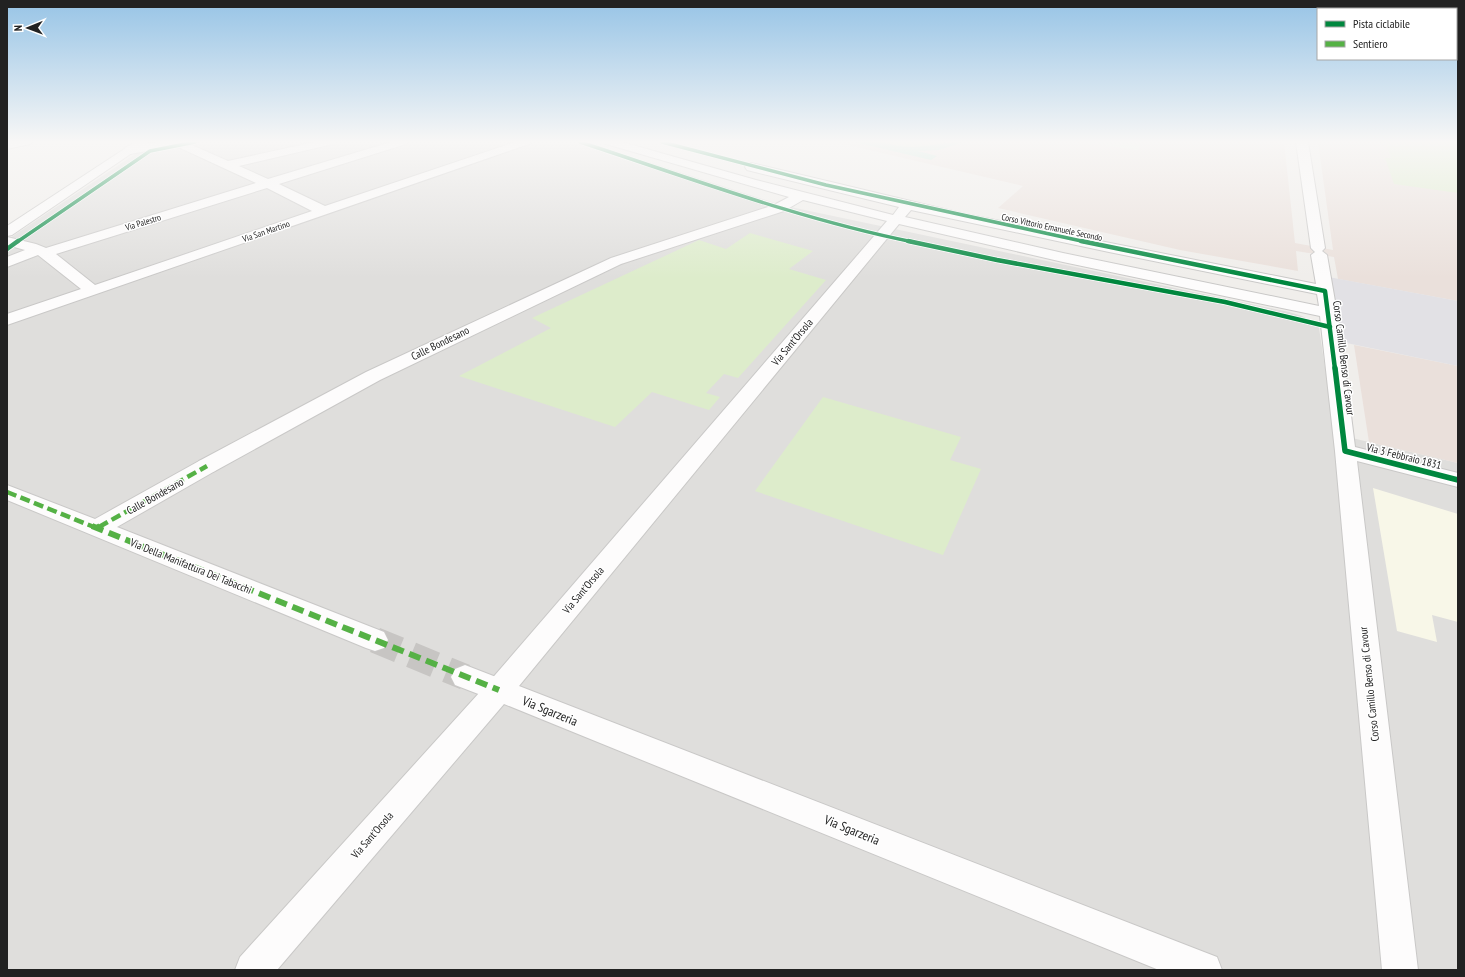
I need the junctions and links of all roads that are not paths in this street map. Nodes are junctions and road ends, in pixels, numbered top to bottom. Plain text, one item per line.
1 (74, 188) edge
2 (256, 188) edge
3 (275, 188) edge
4 (394, 188) edge
5 (770, 188) edge
6 (821, 188) edge
7 (1309, 188) edge
8 (800, 196) junction
9 (324, 212) junction
10 (902, 212) junction
11 (7, 232) edge
12 (7, 241) edge
13 (42, 251) junction
14 (7, 262) edge
15 (92, 291) junction
16 (1325, 291) junction
17 (1328, 313) junction
18 (7, 320) edge
19 (1345, 451) junction
20 (1458, 480) edge
21 (7, 492) edge
22 (97, 528) junction
23 (375, 640) tunnel mouth
24 (465, 677) tunnel mouth
25 (499, 690) junction
26 (253, 970) edge
27 (1204, 970) edge
28 (1400, 970) edge

1 - 11 street
2 - 13 street, Via Palestro
3 - 9 street
4 - 9 street, Via San Martino
5 - 8 street, Corso Vittorio Emanuele Secondo
6 - 10 street, Corso Vittorio Emanuele Secondo
7 - 16 street, Corso Camillo Benso di Cavour
8 - 10 street, Corso Vittorio Emanuele Secondo
8 - 22 street, Calle Bondesano
9 - 15 street, Via San Martino
10 - 16 street, Corso Vittorio Emanuele Secondo
10 - 17 street, Corso Vittorio Emanuele Secondo
10 - 25 street, Via Sant'Orsola
12 - 13 street
13 - 14 street, Via Palestro
13 - 15 street
15 - 18 street, Via San Martino
16 - 17 street, Corso Camillo Benso di Cavour
17 - 19 street, Corso Camillo Benso di Cavour
19 - 20 street, Via 3 Febbraio 1831
19 - 28 street, Corso Camillo Benso di Cavour
21 - 22 street, Via Della Manifattura Dei Tabacchi
22 - 23 street, Via Della Manifattura Dei Tabacchi
24 - 25 street
25 - 26 street, Via Sant'Orsola
25 - 27 street, Via Sgarzeria

